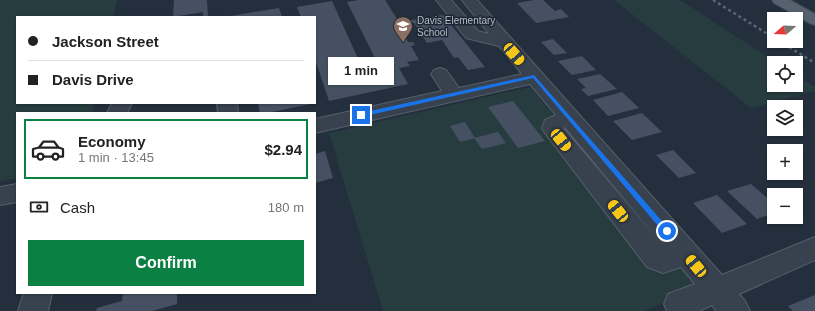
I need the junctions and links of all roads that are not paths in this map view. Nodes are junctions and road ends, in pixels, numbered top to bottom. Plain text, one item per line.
1 (443, 0) edge
2 (469, 0) edge
3 (779, 0) edge
4 (811, 15) edge
5 (505, 42) junction
6 (440, 74) dead end
7 (534, 76) junction
8 (454, 95) junction
9 (316, 126) edge
10 (16, 193) edge
11 (0, 196) edge
12 (815, 248) edge
13 (717, 290) junction
14 (38, 294) edge
15 (33, 311) edge
16 (684, 311) edge
17 (735, 311) edge

1 - 5 street
2 - 5 street
3 - 4 main road
5 - 7 street
6 - 8 street
7 - 8 street
7 - 13 street
8 - 9 street
10 - 11 street
12 - 13 street
13 - 16 street
13 - 17 street
14 - 15 street

